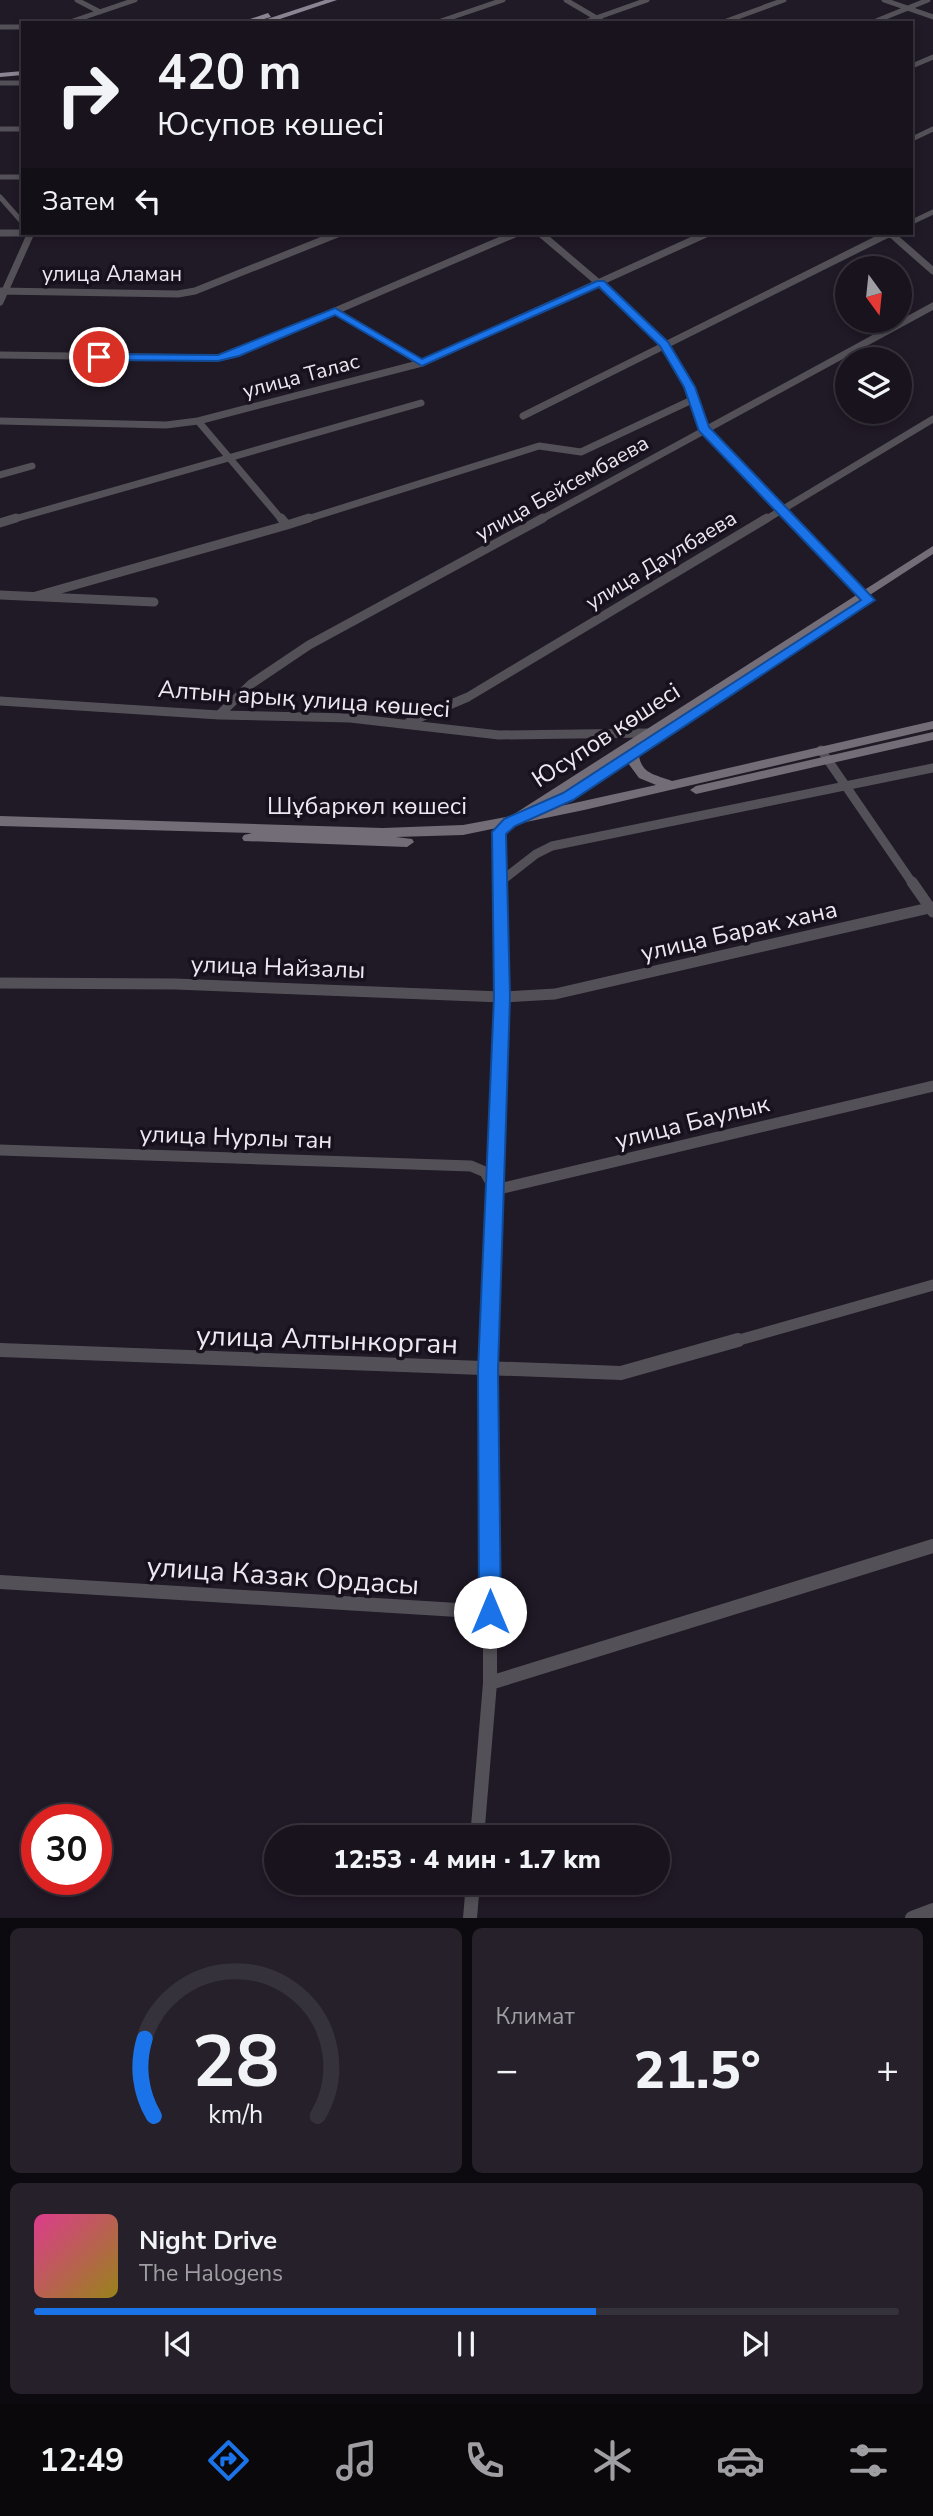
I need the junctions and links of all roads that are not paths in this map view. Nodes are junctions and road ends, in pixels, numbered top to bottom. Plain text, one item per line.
1 (77, 0) edge
2 (135, 0) edge
3 (314, 0) edge
4 (333, 0) edge
5 (503, 0) edge
6 (566, 0) edge
7 (647, 0) edge
8 (784, 0) edge
9 (884, 0) edge
10 (928, 0) edge
11 (908, 8) junction
12 (100, 12) junction
13 (933, 17) edge
14 (596, 18) junction
15 (73, 21) edge
16 (248, 21) edge
17 (265, 21) edge
18 (441, 21) edge
19 (588, 21) edge
20 (601, 21) edge
21 (726, 21) edge
22 (876, 21) edge
23 (0, 27) edge
24 (21, 27) edge
25 (933, 57) edge
26 (21, 66) edge
27 (913, 66) edge
28 (0, 68) edge
29 (21, 73) edge
30 (0, 75) edge
31 (0, 83) edge
32 (21, 83) edge
33 (0, 129) edge
34 (21, 129) edge
35 (933, 129) edge
36 (913, 139) edge
37 (0, 177) edge
38 (21, 177) edge
39 (0, 197) edge
40 (933, 212) edge
41 (21, 221) edge
42 (913, 222) edge
43 (0, 233) edge
44 (21, 233) edge
45 (30, 235) edge
46 (335, 235) edge
47 (512, 235) edge
48 (542, 235) edge
49 (704, 235) edge
50 (886, 235) edge
51 (892, 235) edge
52 (933, 271) edge
53 (601, 283) junction
54 (2, 291) edge
55 (0, 302) edge
56 (933, 306) edge
57 (335, 311) junction
58 (664, 344) junction
59 (0, 355) edge
60 (422, 363) junction
61 (694, 399) junction
62 (421, 403) dead end
63 (523, 415) dead end
64 (933, 419) edge
65 (0, 421) edge
66 (198, 421) junction
67 (704, 428) junction
68 (229, 458) junction
69 (32, 466) dead end
70 (0, 475) edge
71 (778, 510) junction
72 (0, 523) edge
73 (287, 525) junction
74 (933, 549) edge
75 (933, 559) edge
76 (0, 595) edge
77 (36, 596) junction
78 (865, 597) junction
79 (154, 602) dead end
80 (0, 701) edge
81 (219, 715) junction
82 (404, 724) junction
83 (933, 725) edge
84 (647, 733) junction
85 (933, 736) edge
86 (634, 754) junction
87 (824, 755) junction
88 (933, 768) edge
89 (690, 781) junction
90 (847, 788) junction
91 (0, 821) edge
92 (504, 828) junction
93 (0, 830) edge
94 (500, 882) junction
95 (932, 909) edge
96 (0, 982) edge
97 (555, 995) joint
98 (502, 997) junction
99 (933, 1086) edge
100 (0, 1150) edge
101 (495, 1190) junction
102 (933, 1284) edge
103 (0, 1350) edge
104 (488, 1370) junction
105 (933, 1546) edge
106 (0, 1581) edge
107 (490, 1612) junction
108 (490, 1683) junction
109 (478, 1825) edge
110 (472, 1895) edge
111 (933, 1910) edge
112 (470, 1917) edge
113 (912, 1917) edge

1 - 12 street
2 - 12 street
3 - 16 main road
4 - 17 main road
5 - 18 street
6 - 14 street
7 - 14 street
8 - 21 street
9 - 11 street
10 - 11 street
11 - 13 street
11 - 22 street
12 - 15 street
14 - 19 street
14 - 20 street
23 - 24 street
25 - 27 street
26 - 28 main road
29 - 30 main road
31 - 32 street
33 - 34 street
35 - 36 street
37 - 38 street
39 - 41 street
40 - 42 street
43 - 44 street
45 - 54 street
46 - 54 street, улица Аламан
47 - 57 street
48 - 53 street
49 - 53 street, улица Талас
50 - 58 street
51 - 52 street
53 - 58 street
53 - 60 street, улица Талас
54 - 55 street
56 - 67 street, улица Бейсембаева
57 - 59 street
57 - 60 street
58 - 61 street
58 - 63 street
60 - 66 street, улица Талас
61 - 67 street
61 - 73 street
62 - 68 street
64 - 71 street, улица Даулбаева
65 - 66 street, улица Талас
66 - 68 street
67 - 71 street
67 - 81 street, улица Бейсембаева
68 - 72 street
68 - 73 street
69 - 70 street
71 - 78 street
71 - 82 street, улица Даулбаева
73 - 77 street
74 - 78 street, Юсупов көшесі
75 - 78 street, Юсупов көшесі
76 - 77 street
77 - 79 street
78 - 84 street, Юсупов көшесі
78 - 86 street, Юсупов көшесі
80 - 81 street, Алтын арық улица көшесі
81 - 82 street, Алтын арық улица көшесі
82 - 84 street, Алтын арық улица көшесі
83 - 87 street, Шұбаркөл көшесі
84 - 92 street, Юсупов көшесі
85 - 87 street, Шұбаркөл көшесі
86 - 89 street
86 - 92 street, Юсупов көшесі
87 - 89 street, Шұбаркөл көшесі
87 - 90 street
87 - 92 street, Шұбаркөл көшесі
88 - 90 street
89 - 92 street, Шұбаркөл көшесі
90 - 94 street
90 - 95 street
91 - 92 street, Шұбаркөл көшесі
92 - 93 street, Шұбаркөл көшесі
92 - 94 street
94 - 98 street
95 - 97 street, улица Барак хана
96 - 98 street, улица Найзалы
97 - 98 street, улица Найзалы
98 - 101 street
99 - 101 street, улица Баулык
100 - 101 street, улица Нурлы тан
101 - 104 street
102 - 104 street, улица Алтынкорган
103 - 104 street, улица Алтынкорган
104 - 107 street
105 - 108 street
106 - 107 street, улица Казак Ордасы
107 - 108 street
108 - 109 street
110 - 112 street
111 - 113 street

